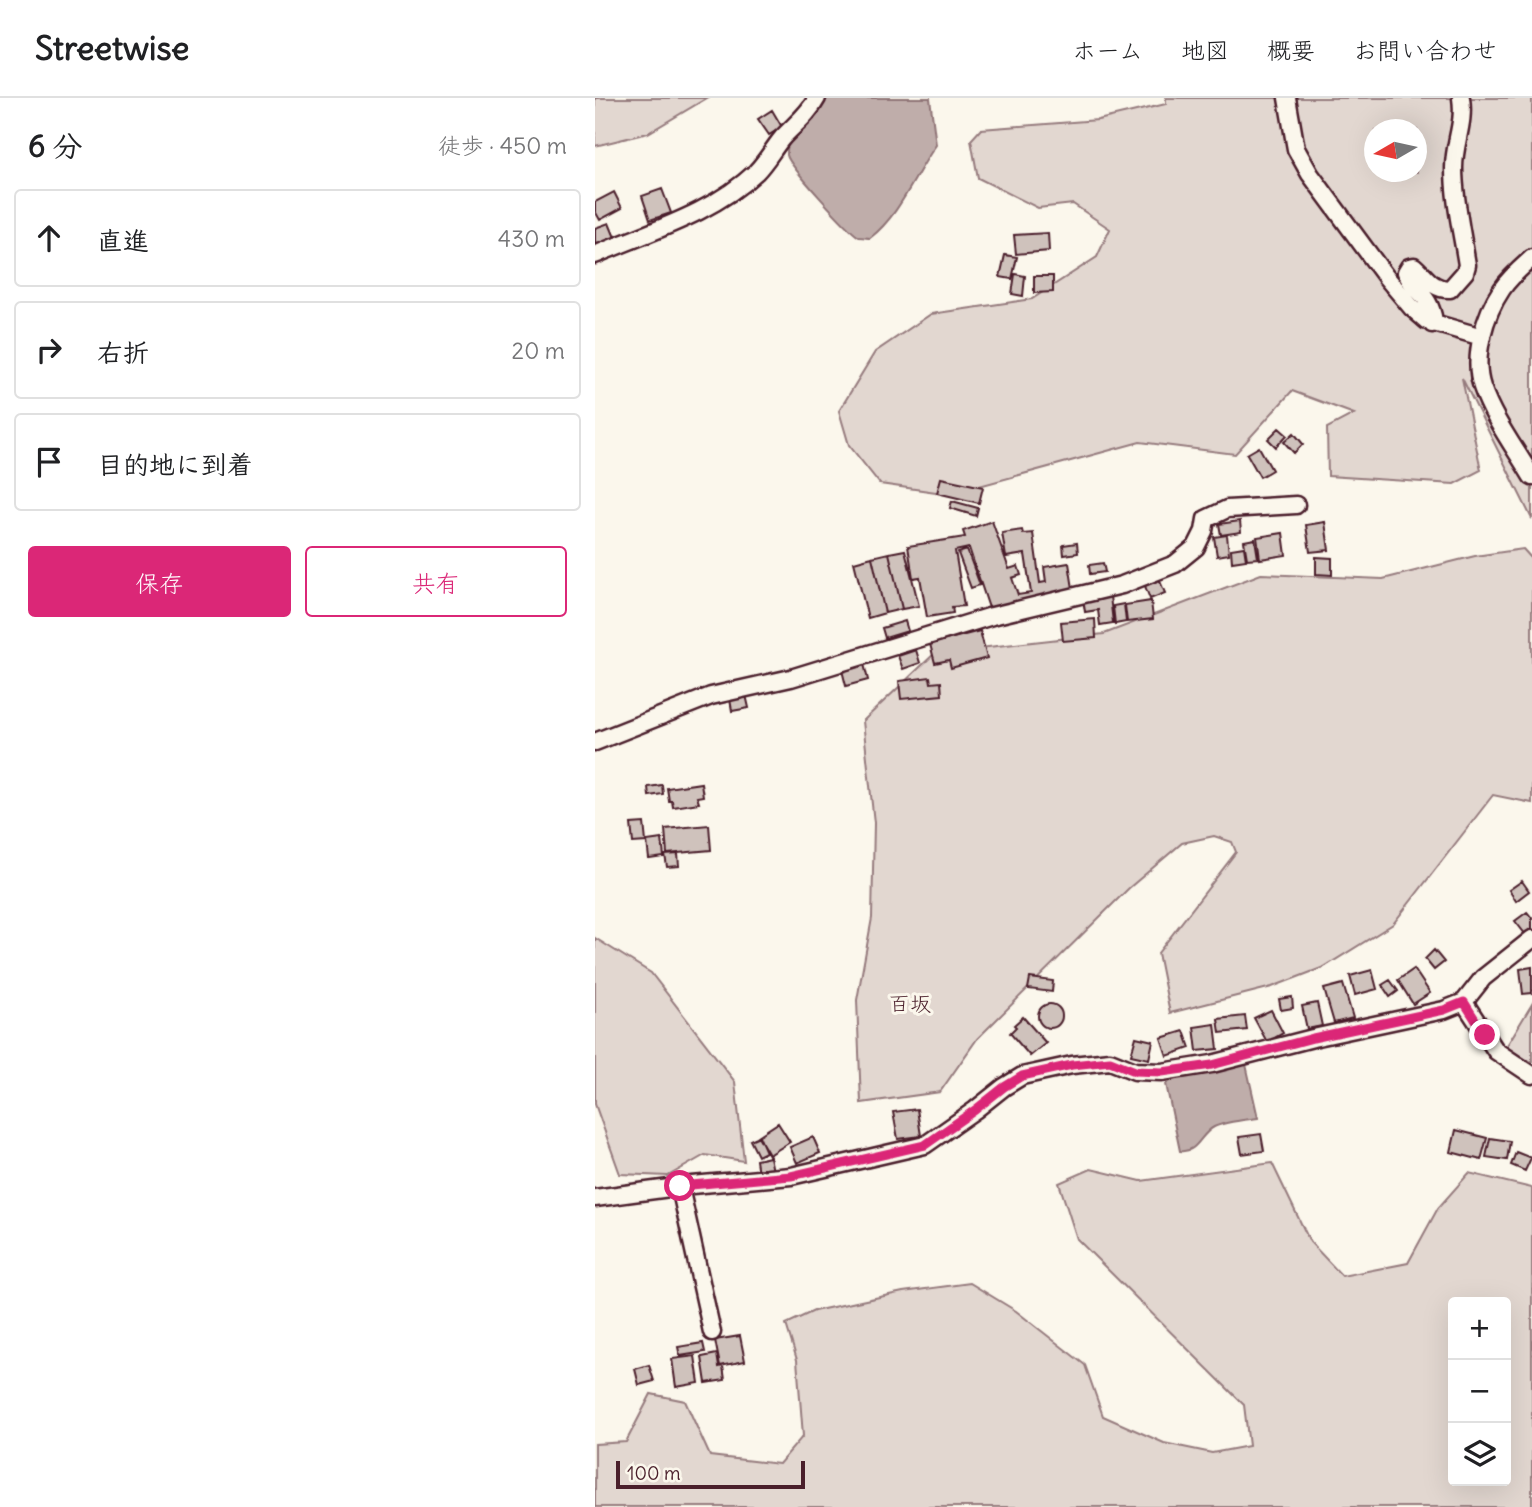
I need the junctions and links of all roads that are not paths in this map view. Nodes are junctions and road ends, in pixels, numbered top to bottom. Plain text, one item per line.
1 (817, 98) edge
2 (1287, 98) edge
3 (1461, 98) edge
4 (595, 255) edge
5 (1532, 257) edge
6 (1432, 324) junction
7 (1482, 337) junction
8 (1532, 477) edge
9 (1296, 505) dead end
10 (595, 743) edge
11 (1532, 939) edge
12 (1464, 1002) junction
13 (1532, 1075) edge
14 (680, 1186) junction
15 (595, 1198) edge
16 (712, 1332) dead end

1 - 4 street
2 - 6 street
3 - 6 street
5 - 7 street
6 - 7 street
7 - 8 street
9 - 10 street
11 - 12 street
12 - 13 street
12 - 14 street
14 - 15 street
14 - 16 street

